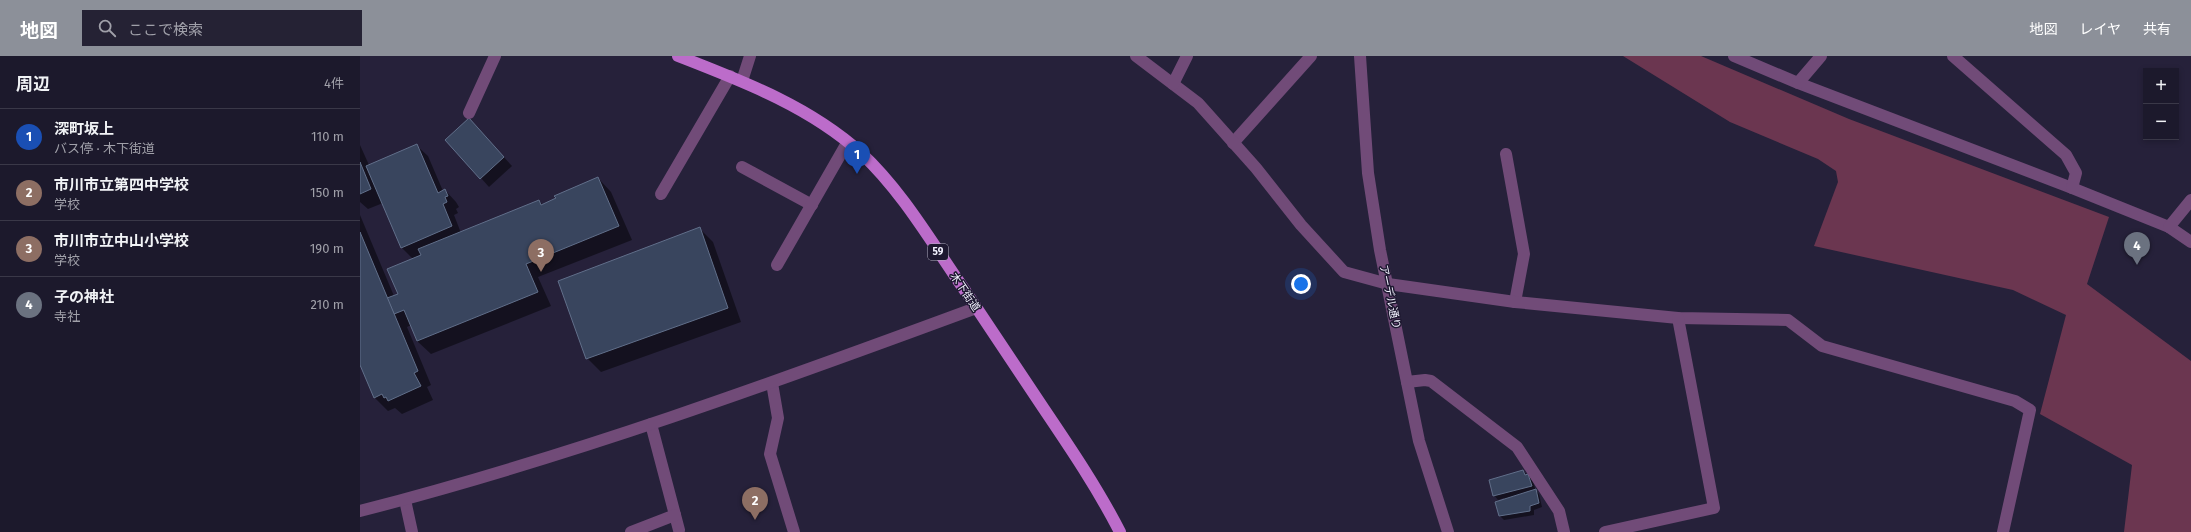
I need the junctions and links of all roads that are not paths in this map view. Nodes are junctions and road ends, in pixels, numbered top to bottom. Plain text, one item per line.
1 (495, 56) edge
2 (678, 56) edge
3 (750, 56) edge
4 (1136, 56) edge
5 (1187, 56) edge
6 (1311, 56) edge
7 (1360, 56) edge
8 (1734, 56) edge
9 (1821, 56) edge
10 (1953, 56) edge
11 (730, 76) junction
12 (742, 82) junction
13 (1798, 83) junction
14 (1173, 84) junction
15 (469, 113) dead end
16 (847, 143) junction
17 (1233, 143) junction
18 (1506, 154) dead end
19 (742, 167) dead end
20 (2072, 188) junction
21 (661, 194) dead end
22 (2191, 200) edge
23 (812, 205) junction
24 (2169, 227) junction
25 (2191, 242) edge
26 (777, 265) dead end
27 (1388, 284) junction
28 (1515, 302) junction
29 (976, 308) junction
30 (1678, 318) junction
31 (1407, 382) junction
32 (772, 383) junction
33 (651, 424) junction
34 (405, 500) junction
35 (360, 512) edge
36 (675, 515) junction
37 (679, 530) dead end
38 (412, 532) edge
39 (631, 532) edge
40 (794, 532) edge
41 (1120, 532) edge
42 (1448, 532) edge
43 (1564, 532) edge
44 (1604, 532) edge
45 (2003, 532) edge

1 - 15 street
2 - 11 main road, 木下街道 / 59
3 - 12 street
4 - 14 street
5 - 14 street
6 - 17 street
7 - 27 street, アーデル通り
8 - 13 street
9 - 13 street
10 - 20 street
11 - 12 main road, 木下街道 / 59
11 - 21 street
12 - 16 main road, 木下街道 / 59
13 - 20 street
14 - 17 street
16 - 23 street
16 - 29 main road, 木下街道 / 59
17 - 27 street
18 - 28 street
19 - 23 street
20 - 24 street
22 - 24 street
23 - 26 street
24 - 25 street
27 - 28 street
27 - 31 street, アーデル通り
28 - 30 street
29 - 32 street
29 - 41 main road, 木下街道 / 59
30 - 44 street
30 - 45 street
31 - 42 street, アーデル通り
31 - 43 street
32 - 33 street
32 - 40 street
33 - 34 street
33 - 36 street
34 - 35 street
34 - 38 street
36 - 37 street
36 - 39 street

